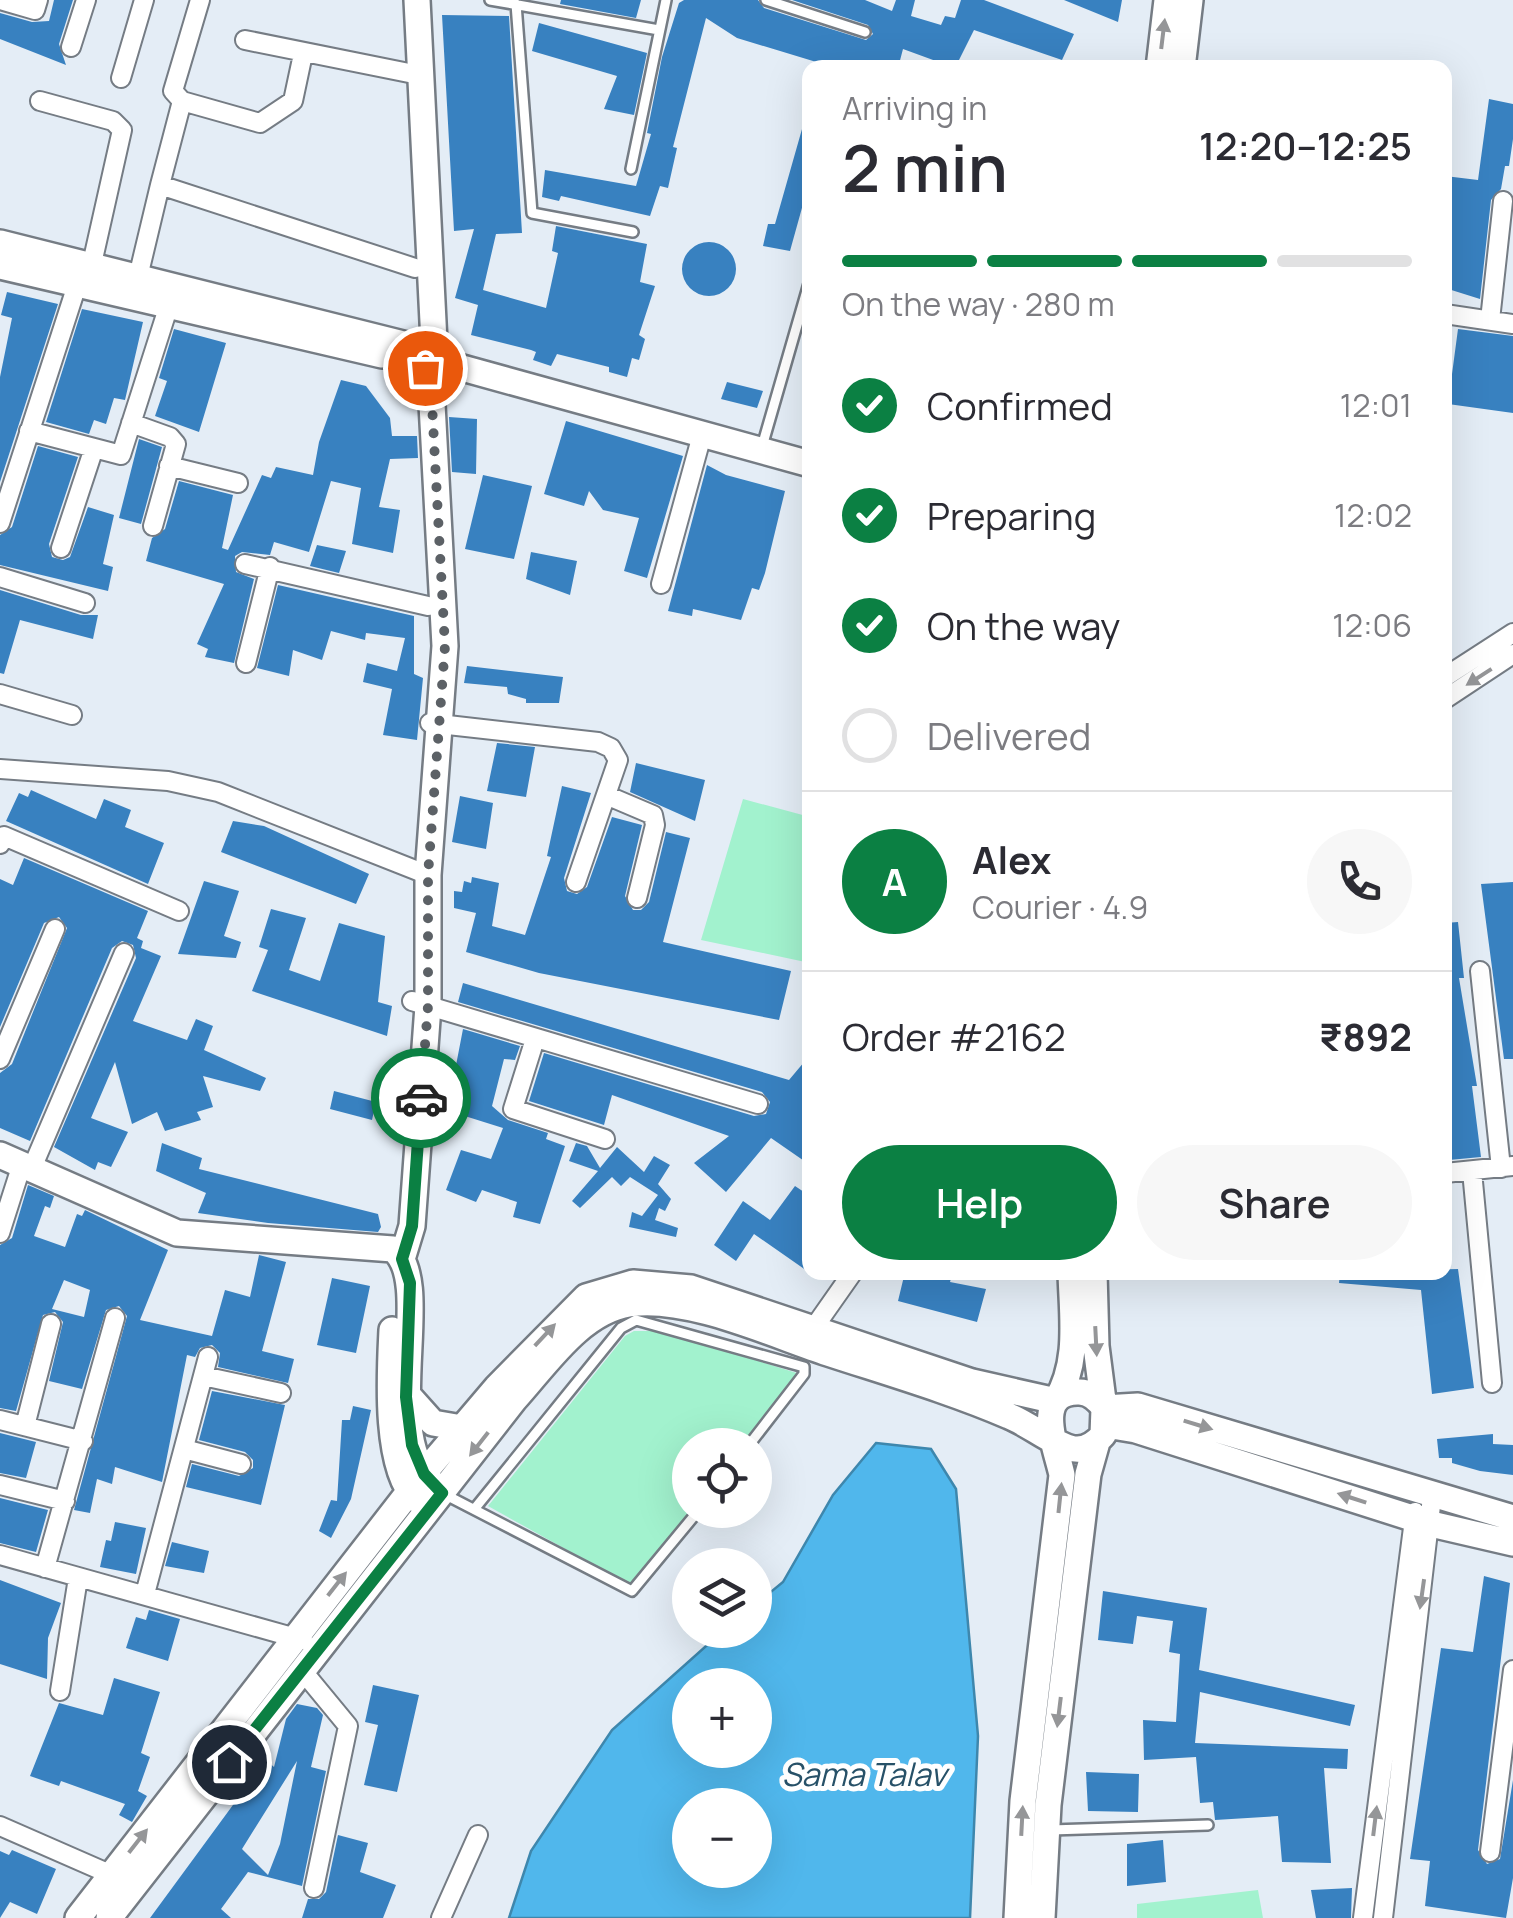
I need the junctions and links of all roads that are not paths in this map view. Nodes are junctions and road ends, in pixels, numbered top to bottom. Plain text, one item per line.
1 (0, 0) edge
2 (38, 0) edge
3 (86, 0) edge
4 (144, 0) edge
5 (200, 0) edge
6 (402, 0) edge
7 (417, 0) edge
8 (490, 0) edge
9 (666, 0) edge
10 (766, 0) edge
11 (1167, 0) edge
12 (1190, 0) edge
13 (516, 4) junction
14 (659, 30) junction
15 (866, 32) dead end
16 (245, 40) dead end
17 (71, 48) dead end
18 (303, 54) junction
19 (1159, 60) edge
20 (1183, 60) edge
21 (409, 73) junction
22 (121, 78) dead end
23 (40, 101) dead end
24 (182, 101) junction
25 (631, 170) dead end
26 (160, 186) junction
27 (1503, 201) dead end
28 (633, 232) dead end
29 (0, 243) edge
30 (0, 266) edge
31 (415, 268) junction
32 (138, 277) junction
33 (85, 279) junction
34 (170, 305) junction
35 (802, 308) edge
36 (1452, 318) edge
37 (1490, 320) junction
38 (1513, 324) edge
39 (425, 354) junction
40 (131, 423) junction
41 (29, 430) junction
42 (702, 435) junction
43 (763, 444) junction
44 (802, 446) edge
45 (94, 448) junction
46 (802, 461) edge
47 (170, 466) junction
48 (238, 483) dead end
49 (0, 522) edge
50 (154, 526) dead end
51 (60, 548) dead end
52 (245, 564) dead end
53 (270, 567) junction
54 (0, 577) edge
55 (660, 584) dead end
56 (85, 604) dead end
57 (428, 606) junction
58 (1513, 633) edge
59 (1513, 654) edge
60 (246, 662) dead end
61 (1452, 672) edge
62 (0, 694) edge
63 (1452, 694) edge
64 (72, 715) dead end
65 (436, 724) junction
66 (0, 768) edge
67 (606, 795) junction
68 (0, 844) edge
69 (420, 873) junction
70 (576, 882) dead end
71 (636, 898) dead end
72 (179, 911) dead end
73 (55, 930) dead end
74 (124, 952) dead end
75 (1480, 971) dead end
76 (420, 1004) junction
77 (535, 1039) junction
78 (0, 1059) edge
79 (758, 1104) dead end
80 (605, 1139) dead end
81 (18, 1162) edge
82 (1507, 1167) edge
83 (1472, 1171) junction
84 (1452, 1173) edge
85 (0, 1233) edge
86 (399, 1258) junction
87 (847, 1280) edge
88 (1071, 1280) edge
89 (1094, 1280) edge
90 (115, 1318) dead end
91 (51, 1324) dead end
92 (813, 1328) junction
93 (208, 1356) dead end
94 (203, 1376) junction
95 (1492, 1383) dead end
96 (281, 1393) dead end
97 (407, 1394) junction
98 (1056, 1401) junction
99 (0, 1420) edge
100 (1102, 1425) junction
101 (25, 1426) junction
102 (462, 1428) junction
103 (763, 1428) edge
104 (1054, 1438) junction
105 (83, 1442) junction
106 (184, 1450) junction
107 (241, 1464) dead end
108 (0, 1485) edge
109 (426, 1493) junction
110 (65, 1501) junction
111 (476, 1507) junction
112 (1424, 1508) junction
113 (1513, 1518) edge
114 (684, 1528) edge
115 (1513, 1543) edge
116 (0, 1555) edge
117 (45, 1568) junction
118 (78, 1578) junction
119 (145, 1594) junction
120 (308, 1641) junction
121 (301, 1669) junction
122 (1052, 1669) junction
123 (1513, 1670) edge
124 (60, 1691) dead end
125 (1040, 1770) junction
126 (1208, 1824) dead end
127 (0, 1826) edge
128 (1046, 1830) junction
129 (478, 1835) dead end
130 (1490, 1852) dead end
131 (112, 1876) junction
132 (314, 1888) dead end
133 (1376, 1890) junction
134 (78, 1918) edge
135 (109, 1918) edge
136 (442, 1918) edge
137 (1017, 1918) edge
138 (1042, 1918) edge
139 (1364, 1918) edge
140 (1383, 1918) edge

1 - 2 street
3 - 17 street
4 - 22 street
5 - 24 street
6 - 21 street
7 - 39 street
8 - 13 lane
9 - 14 lane
10 - 15 lane
19 -> 11 street
12 - 20 street
13 - 14 lane
13 - 28 lane
14 - 25 lane
16 - 18 street
18 - 21 street
18 - 24 street
21 - 31 street
23 - 33 street
24 - 26 street
26 - 31 street
26 - 32 street
27 - 37 street
29 - 33 street
30 - 33 street
31 - 39 street
32 - 33 street
32 - 39 street
33 - 34 street
33 - 41 street
34 - 39 street
34 - 40 street
35 - 43 lane
36 - 37 street
37 - 38 street
39 - 42 street
39 - 43 street
39 - 57 street
39 - 65 street
40 - 45 street
40 - 47 street
41 - 45 street
41 - 49 street
42 - 43 street
42 - 55 street
43 - 44 street
43 - 46 street
45 - 51 street
47 - 48 street
47 - 50 street
52 - 53 street
53 - 57 street
53 - 60 street
54 - 56 street
57 - 65 street
58 - 61 street
59 -> 63 street
62 - 64 street
65 - 67 street
65 - 69 street
66 - 69 street
67 - 70 street
67 - 71 street
68 - 72 street
69 - 76 street
73 - 78 street
74 - 81 street
75 - 82 street
76 - 77 street
76 - 86 street
77 - 79 street
77 - 80 street
81 - 85 street
81 - 86 street
82 - 83 street
83 - 84 street
83 - 95 street
86 - 97 street
86 - 109 street
87 - 92 street
88 - 98 street
89 -> 100 street
90 - 105 street
91 - 101 street
92 - 98 street
102 -> 92 street
93 - 94 street
94 - 96 street
94 - 106 street
97 - 102 street
97 - 109 street
98 - 100 street
98 - 104 street
99 - 101 street
100 - 104 street
100 - 112 street
100 - 122 street
101 - 105 street
102 - 109 street
103 - 111 lane
104 -> 109 street
122 -> 104 street
105 - 110 street
106 - 107 street
106 - 119 street
108 - 110 street
109 - 111 lane
109 - 120 street
110 - 117 street
111 - 114 lane
112 - 113 street
112 - 115 street
112 - 133 street
116 - 117 street
117 - 118 street
118 - 119 street
118 - 124 street
119 - 120 street
120 - 121 street
131 -> 120 street
121 - 132 street
121 - 135 street
122 - 125 street
123 - 130 street
125 - 128 street
137 -> 125 street
126 - 128 lane
127 - 131 street
128 - 138 street
129 - 136 street
131 - 134 street
133 - 139 street
133 - 140 street

